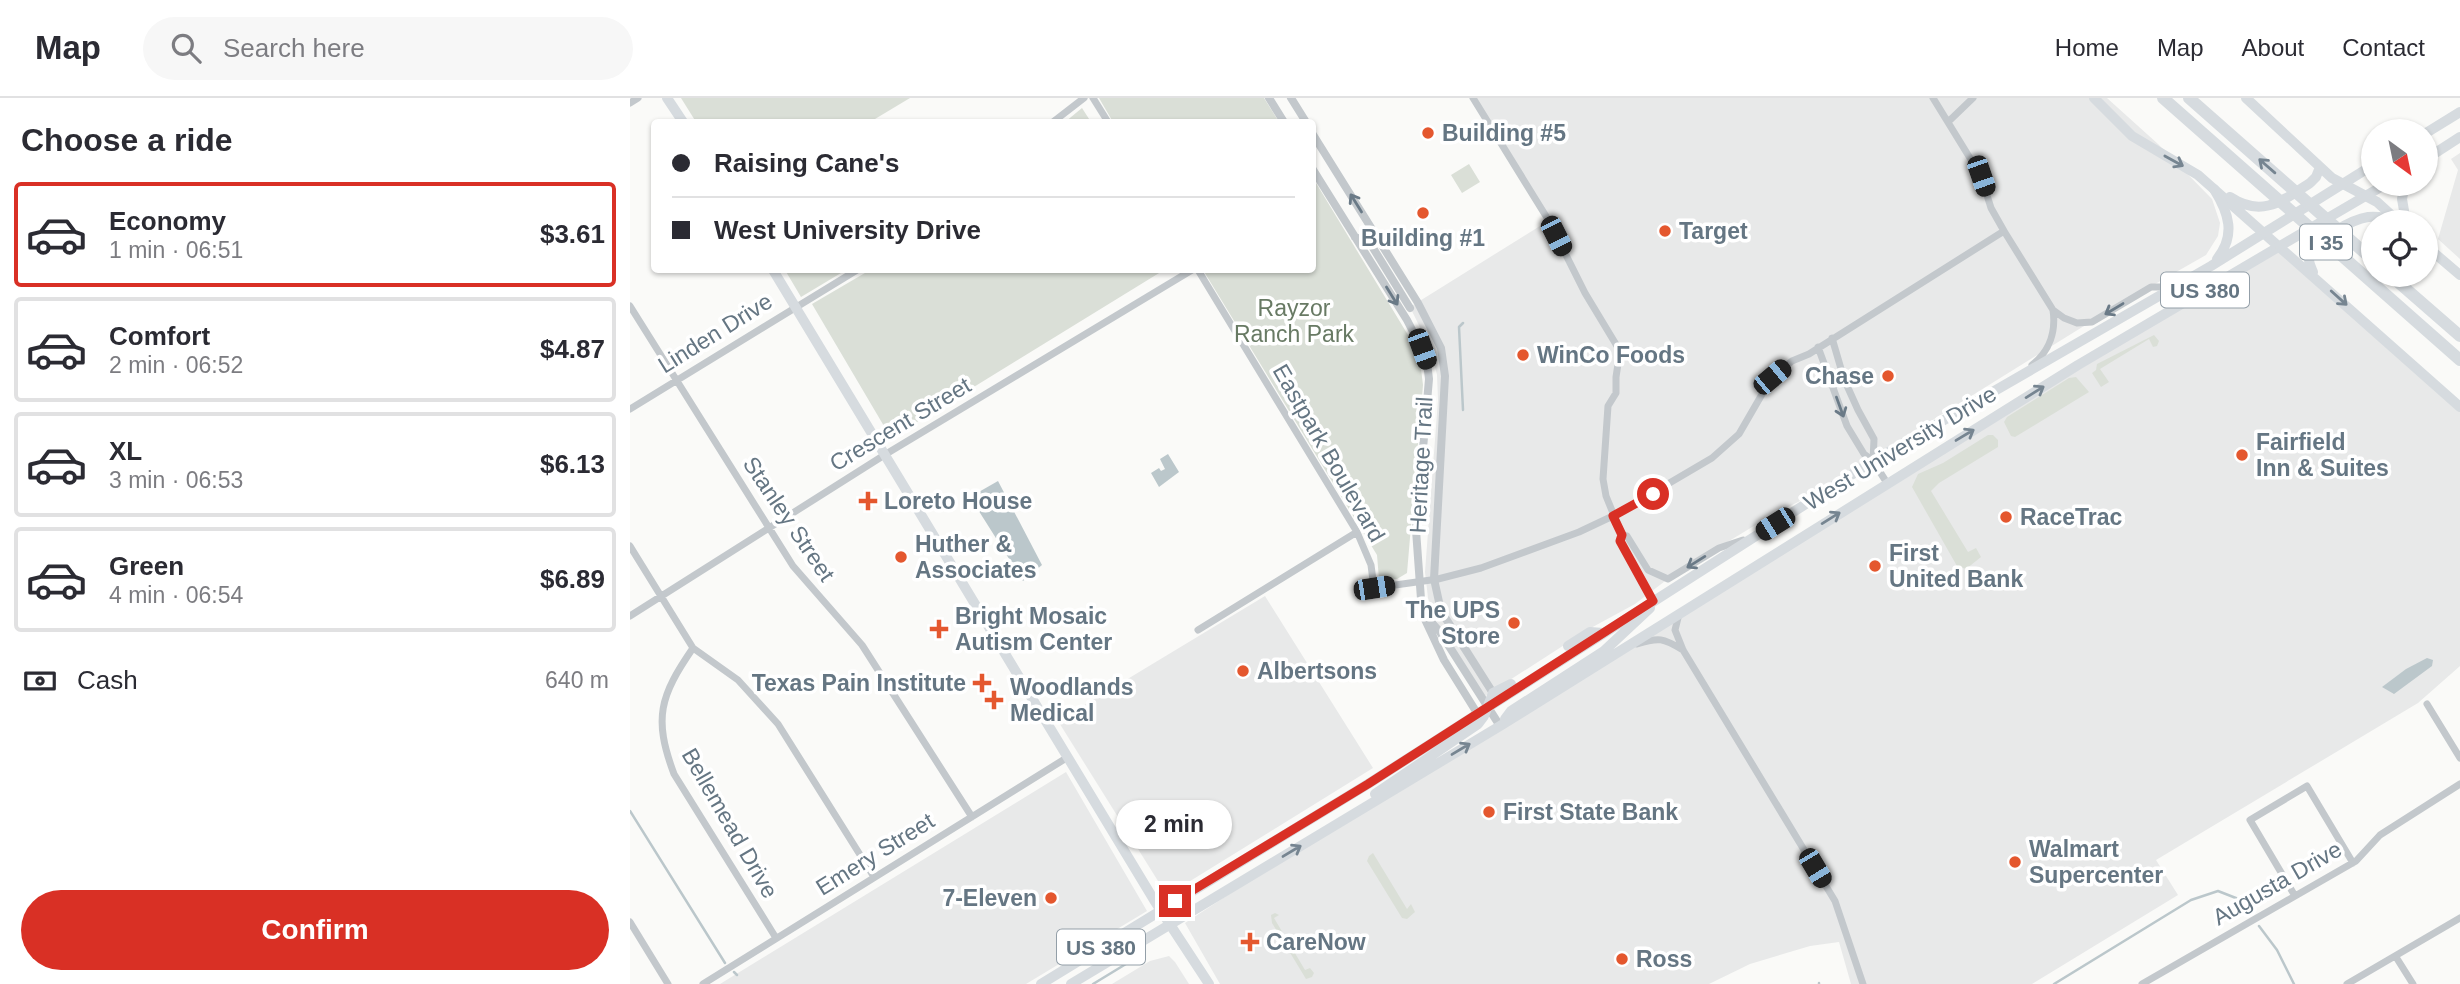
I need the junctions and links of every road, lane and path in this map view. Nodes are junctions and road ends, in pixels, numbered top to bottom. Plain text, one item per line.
1 (638, 98) edge
2 (667, 98) edge
3 (1084, 98) edge
4 (1093, 98) edge
5 (1269, 98) edge
6 (1291, 98) edge
7 (1473, 98) edge
8 (1933, 98) edge
9 (1973, 98) edge
10 (2094, 98) edge
11 (2189, 98) edge
12 (2246, 98) edge
13 (2163, 99) edge
14 (630, 103) edge
15 (2460, 112) edge
16 (680, 119) edge
17 (1057, 119) edge
18 (1106, 119) edge
19 (1282, 119) edge
20 (1304, 119) edge
21 (1948, 122) junction
22 (2438, 125) edge
23 (2460, 136) edge
24 (1316, 140) edge
25 (2438, 151) edge
26 (2320, 167) junction
27 (2361, 173) edge
28 (1316, 175) edge
29 (2198, 175) junction
30 (2342, 185) junction
31 (2214, 189) junction
32 (2366, 197) junction
33 (2385, 210) edge
34 (2361, 220) edge
35 (2004, 231) junction
36 (2264, 233) junction
37 (1355, 237) junction
38 (2280, 246) junction
39 (2361, 249) edge
40 (2438, 256) edge
41 (2211, 266) junction
42 (776, 273) edge
43 (852, 273) edge
44 (1187, 273) edge
45 (1200, 273) edge
46 (2460, 275) edge
47 (2315, 276) junction
48 (2175, 287) junction
49 (2404, 287) edge
50 (630, 306) edge
51 (796, 306) junction
52 (1410, 307) dead end
53 (2053, 310) junction
54 (2460, 336) edge
55 (1832, 338) junction
56 (1818, 347) junction
57 (2068, 348) junction
58 (2460, 360) edge
59 (2078, 365) junction
60 (676, 380) junction
61 (2009, 382) junction
62 (2460, 407) edge
63 (630, 409) edge
64 (886, 454) junction
65 (1873, 461) junction
66 (1887, 483) junction
67 (1613, 516) junction
68 (768, 528) junction
69 (1357, 532) junction
70 (1622, 535) junction
71 (1758, 535) junction
72 (630, 546) edge
73 (1434, 579) junction
74 (1418, 581) junction
75 (1667, 592) junction
76 (661, 597) junction
77 (1653, 601) junction
78 (1679, 614) junction
79 (630, 616) edge
80 (1198, 630) dead end
81 (1603, 633) junction
82 (1626, 647) junction
83 (693, 648) junction
84 (1683, 650) junction
85 (1493, 693) junction
86 (2427, 704) dead end
87 (1482, 709) junction
88 (1500, 726) junction
89 (1068, 757) junction
90 (2460, 758) edge
91 (2460, 784) edge
92 (1360, 810) junction
93 (972, 817) junction
94 (2353, 863) junction
95 (874, 877) junction
96 (2295, 896) junction
97 (1161, 910) junction
98 (2460, 918) edge
99 (630, 922) edge
100 (1171, 924) junction
101 (776, 938) junction
102 (2396, 957) junction
103 (668, 984) edge
104 (703, 984) edge
105 (1041, 984) edge
106 (1071, 984) edge
107 (1209, 984) edge
108 (1863, 984) edge
109 (2142, 984) edge
110 (2347, 984) edge
111 (2413, 984) edge

1 - 14 street
2 - 16 main road
3 - 17 street
4 - 18 street
5 - 19 street
6 - 20 street
7 - 67 street
8 - 21 street
9 - 21 street
10 -> 29 main road
39 -> 11 highway, I 35
12 - 26 main road
13 - 58 highway, I 35
15 - 22 main road
21 - 35 street
23 - 25 main road
73 -> 24 street, Heritage Trail
26 - 29 main road
26 - 30 main road
27 - 30 main road, West University Drive / US 380
28 - 37 street, Heritage Trail
29 - 31 main road
30 - 32 main road
30 - 36 main road, West University Drive / US 380
31 - 36 main road
31 - 41 main road
32 - 33 main road
32 - 38 main road, West University Drive / US 380
34 - 47 main road
35 - 53 street
35 - 55 street
36 - 38 main road
36 - 41 main road, West University Drive / US 380
37 - 52 street
37 -> 74 street, Heritage Trail
38 - 47 main road
38 - 59 main road, West University Drive / US 380
40 - 46 main road
41 - 48 main road, West University Drive / US 380
42 - 51 main road
43 - 51 street, Linden Drive
44 - 64 street, Crescent Street
45 - 69 street, Eastpark Boulevard
47 -> 62 main road
48 -> 53 street
48 - 57 main road, West University Drive / US 380
49 - 54 highway
50 - 60 street, Stanley Street
51 - 60 street, Linden Drive
51 - 64 main road
53 - 61 street
55 - 56 street
55 - 65 street
56 -> 65 street
56 - 67 street
57 - 59 main road
57 - 61 main road, West University Drive / US 380
66 -> 59 main road, West University Drive / US 380
60 - 63 street, Linden Drive
60 - 68 street, Stanley Street
61 - 65 main road, West University Drive / US 380
64 - 68 street, Crescent Street
64 - 89 main road
65 - 66 street
65 - 71 main road, West University Drive / US 380
78 -> 66 main road, West University Drive / US 380
67 - 70 street
67 - 73 street
68 - 76 street, Crescent Street
68 - 93 street, Stanley Street
69 - 74 street, Eastpark Boulevard
69 - 80 street
71 -> 70 street
70 - 77 street
71 - 75 main road, West University Drive / US 380
72 - 76 street
73 - 74 street
73 - 85 street, Heritage Trail
74 - 87 street, Heritage Trail
75 - 77 main road, West University Drive / US 380
75 - 88 main road
76 - 79 street, Crescent Street
76 - 83 street
77 - 81 main road, West University Drive / US 380
78 - 82 main road, West University Drive / US 380
78 - 84 street
81 - 85 main road
81 - 87 main road, West University Drive / US 380
82 - 84 street
82 - 88 main road, West University Drive / US 380
83 - 95 street
83 - 101 street, Bellemead Drive
84 - 108 street
85 - 87 main road
86 - 90 street
87 - 88 street, Heritage Trail
87 - 92 main road
87 - 97 main road, West University Drive / US 380
92 -> 88 main road, West University Drive / US 380
89 - 93 street, Emery Street
89 - 97 main road
91 - 94 street, Augusta Drive
100 -> 92 main road, West University Drive / US 380
93 - 95 street, Emery Street
94 - 96 street, Augusta Drive
94 - 96 street
95 - 101 street, Emery Street
96 - 109 street, Augusta Drive
97 - 100 main road
97 - 105 main road, West University Drive / US 380
98 - 102 street
99 - 103 street
100 - 106 main road, West University Drive / US 380
100 - 107 main road
101 - 104 street, Emery Street
102 - 110 street
102 - 111 street

